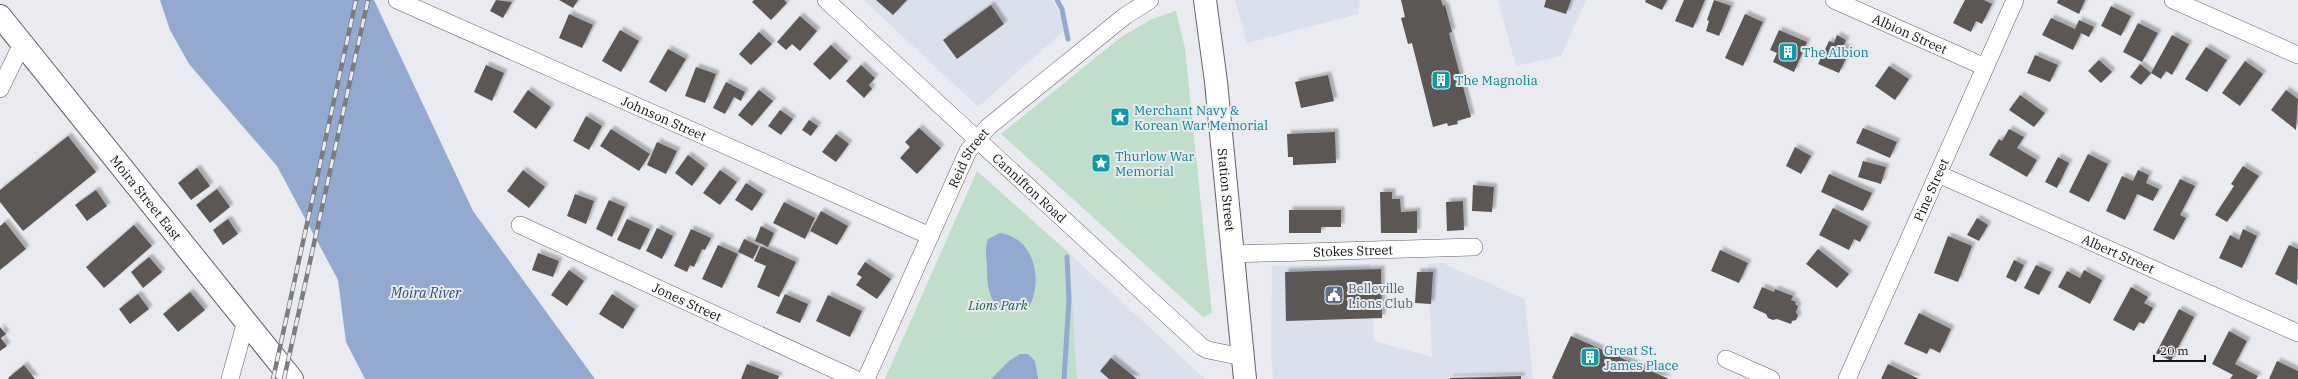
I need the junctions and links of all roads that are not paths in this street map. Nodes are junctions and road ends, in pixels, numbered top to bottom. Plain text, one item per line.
1 (397, 0) edge
2 (826, 0) edge
3 (1150, 0) edge
4 (1205, 0) edge
5 (1834, 0) edge
6 (2015, 0) edge
7 (2172, 0) edge
8 (0, 16) edge
9 (22, 44) junction
10 (2298, 55) edge
11 (1986, 67) junction
12 (0, 89) edge
13 (976, 139) junction
14 (1938, 174) junction
15 (520, 225) dead end
16 (930, 236) junction
17 (1474, 247) dead end
18 (1233, 254) junction
19 (246, 321) junction
20 (2298, 333) edge
21 (1243, 357) junction
22 (1726, 359) dead end
23 (230, 379) edge
24 (292, 379) edge
25 (855, 379) edge
26 (866, 379) edge
27 (1245, 379) edge
28 (1771, 379) edge
29 (1847, 379) edge

1 - 16 street, Johnson Street
2 - 13 street, Cannifton Road
3 - 13 street, Reid Street
4 - 18 street, Station Street
5 - 11 street, Albion Street
6 - 11 street, Pine Street
7 - 10 street
8 - 9 street, Moira Street East
9 - 12 street
9 - 19 street, Moira Street East
11 - 14 street, Pine Street
13 - 16 street, Reid Street
13 - 21 street, Cannifton Road
14 - 20 street, Albert Street
14 - 29 street, Pine Street
15 - 25 street, Jones Street
16 - 26 street, Reid Street
17 - 18 street, Stokes Street
18 - 21 street, Station Street
19 - 23 street
19 - 24 street, Moira Street East
21 - 27 street, Station Street
22 - 28 street

